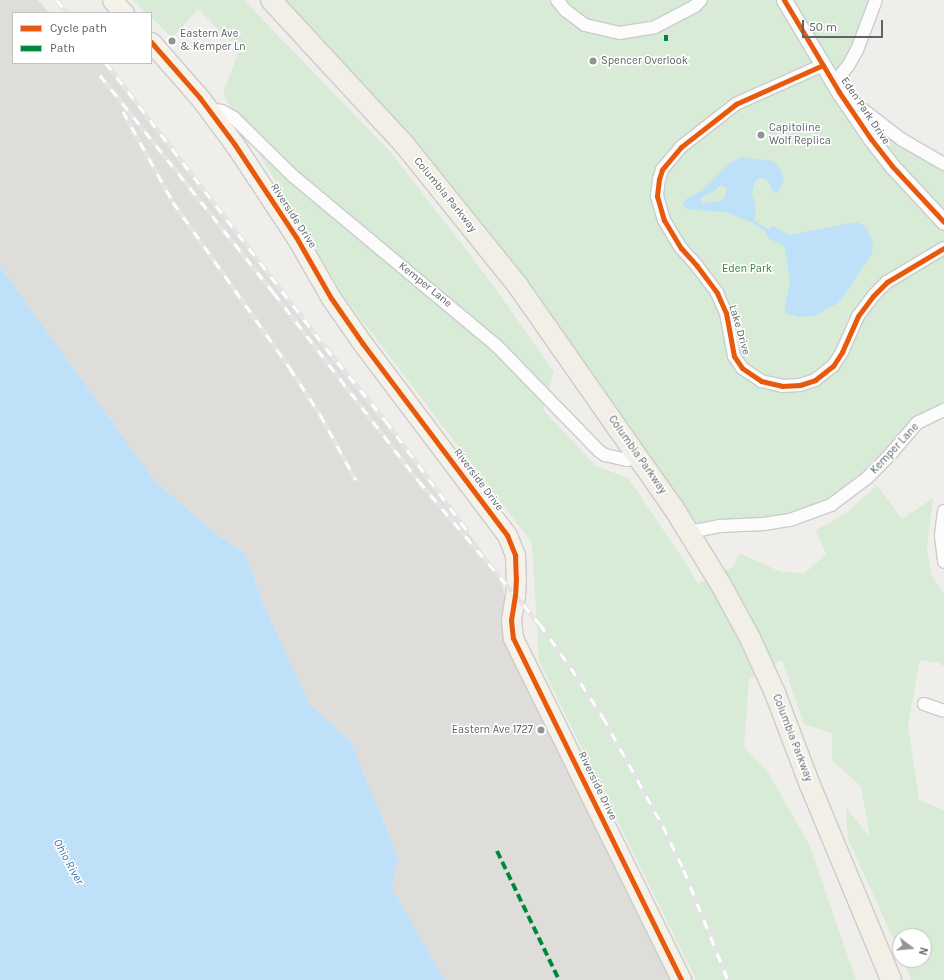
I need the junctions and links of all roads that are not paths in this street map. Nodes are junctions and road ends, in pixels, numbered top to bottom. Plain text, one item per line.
1 (112, 0) edge
2 (271, 0) edge
3 (557, 0) edge
4 (701, 0) edge
5 (784, 0) edge
6 (876, 0) edge
7 (123, 12) edge
8 (152, 43) edge
9 (823, 65) junction
10 (837, 88) junction
11 (208, 109) junction
12 (944, 164) edge
13 (944, 222) edge
14 (944, 248) edge
15 (944, 410) edge
16 (639, 458) junction
17 (944, 511) edge
18 (689, 532) junction
19 (944, 562) edge
20 (924, 704) dead end
21 (944, 711) edge
22 (681, 980) edge
23 (891, 980) edge

1 - 7 main road
2 - 16 highway, Columbia Parkway
3 - 4 street
5 - 9 street, Eden Park Drive
6 - 10 street
8 - 11 main road, Riverside Drive
9 - 10 street, Eden Park Drive
9 - 14 street, Lake Drive
10 - 12 street
10 - 13 street, Eden Park Drive
11 - 16 street, Kemper Lane
11 - 22 main road, Riverside Drive
15 - 18 street, Kemper Lane
16 - 18 highway, Columbia Parkway
17 - 19 street
18 - 23 highway, Columbia Parkway
20 - 21 street

